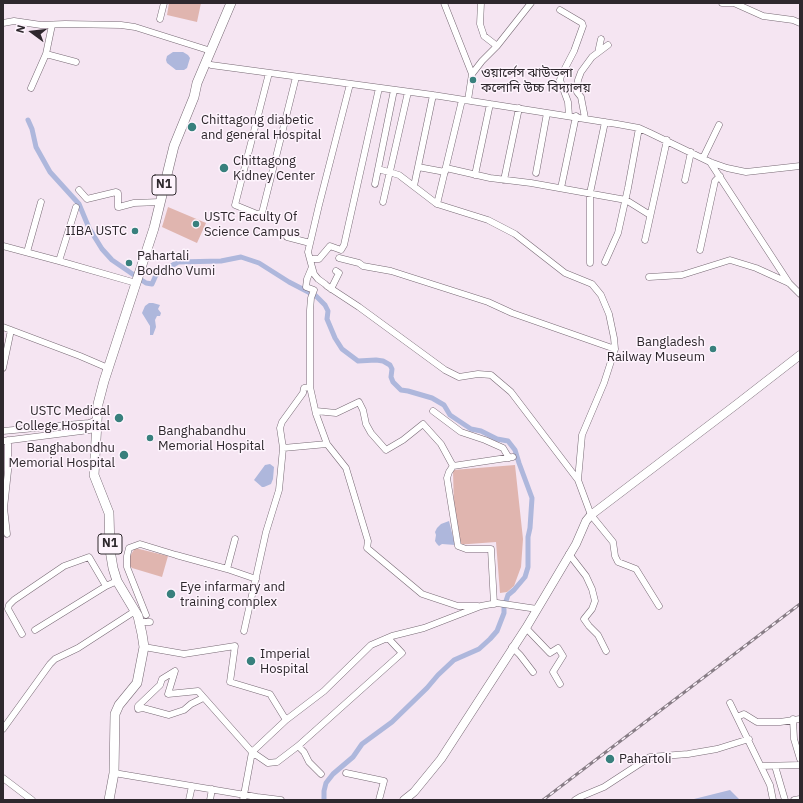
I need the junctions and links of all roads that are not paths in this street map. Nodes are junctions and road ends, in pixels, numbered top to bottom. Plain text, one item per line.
1 (164, 3) edge
2 (231, 3) edge
3 (236, 3) edge
4 (444, 3) edge
5 (481, 3) edge
6 (531, 3) edge
7 (722, 3) edge
8 (733, 3) edge
9 (560, 10) dead end
10 (160, 19) dead end
11 (800, 23) edge
12 (3, 24) edge
13 (52, 25) junction
14 (601, 40) dead end
15 (608, 45) dead end
16 (497, 46) junction
17 (211, 51) junction
18 (599, 51) junction
19 (46, 54) junction
20 (76, 62) dead end
21 (211, 65) junction
22 (269, 73) junction
23 (472, 74) junction
24 (296, 77) junction
25 (350, 84) junction
26 (31, 88) dead end
27 (379, 88) junction
28 (394, 90) junction
29 (408, 92) junction
30 (433, 95) junction
31 (194, 97) junction
32 (465, 100) junction
33 (490, 104) junction
34 (519, 108) junction
35 (547, 113) junction
36 (569, 116) junction
37 (576, 116) junction
38 (585, 118) junction
39 (605, 122) junction
40 (719, 125) dead end
41 (639, 128) junction
42 (667, 140) junction
43 (691, 152) junction
44 (703, 158) junction
45 (800, 166) edge
46 (418, 167) junction
47 (378, 169) junction
48 (446, 170) junction
49 (390, 171) junction
50 (536, 173) dead end
51 (717, 173) junction
52 (475, 175) junction
53 (504, 180) junction
54 (685, 180) dead end
55 (375, 184) dead end
56 (414, 186) junction
57 (561, 188) junction
58 (80, 190) dead end
59 (590, 193) junction
60 (626, 200) junction
61 (41, 202) dead end
62 (160, 202) junction
63 (383, 202) dead end
64 (436, 204) junction
65 (76, 207) dead end
66 (650, 215) junction
67 (287, 237) dead end
68 (645, 240) dead end
69 (310, 243) junction
70 (3, 246) edge
71 (341, 250) junction
72 (700, 250) dead end
73 (26, 252) junction
74 (339, 258) junction
75 (310, 259) junction
76 (59, 261) junction
77 (590, 262) dead end
78 (605, 262) dead end
79 (312, 267) junction
80 (649, 277) dead end
81 (137, 280) junction
82 (789, 283) junction
83 (331, 289) junction
84 (800, 294) edge
85 (3, 327) edge
86 (11, 330) junction
87 (615, 349) junction
88 (800, 355) edge
89 (3, 368) edge
90 (108, 368) junction
91 (310, 387) junction
92 (316, 411) junction
93 (433, 411) dead end
94 (97, 425) junction
95 (3, 431) edge
96 (6, 440) edge
97 (327, 444) junction
98 (283, 448) junction
99 (453, 466) junction
100 (578, 480) junction
101 (591, 515) junction
102 (7, 534) dead end
103 (235, 539) dead end
104 (569, 554) junction
105 (228, 569) junction
106 (256, 579) junction
107 (117, 581) junction
108 (106, 586) junction
109 (496, 603) junction
110 (9, 605) junction
111 (481, 606) junction
112 (659, 606) dead end
113 (537, 609) junction
114 (3, 610) edge
115 (135, 611) junction
116 (143, 618) junction
117 (150, 622) dead end
118 (526, 628) junction
119 (35, 630) dead end
120 (244, 631) dead end
121 (22, 634) dead end
122 (388, 638) junction
123 (144, 647) junction
124 (512, 647) junction
125 (606, 651) dead end
126 (533, 672) dead end
127 (560, 684) dead end
128 (203, 698) junction
129 (730, 703) dead end
130 (737, 717) junction
131 (797, 719) edge
132 (286, 720) junction
133 (3, 729) edge
134 (749, 740) junction
135 (298, 746) junction
136 (252, 752) junction
137 (800, 759) edge
138 (800, 765) edge
139 (761, 766) junction
140 (775, 766) junction
141 (114, 773) junction
142 (346, 773) dead end
143 (321, 774) dead end
144 (3, 778) edge
145 (192, 786) junction
146 (212, 789) junction
147 (243, 797) edge
148 (800, 799) edge
149 (32, 800) edge
150 (109, 800) edge
151 (189, 800) edge
152 (210, 800) edge
153 (278, 800) edge
154 (379, 800) edge
155 (404, 800) edge
156 (576, 800) edge
157 (773, 800) edge
158 (785, 800) edge
159 (794, 800) edge

1 - 10 street
2 - 17 highway, N1
3 - 21 highway, N1
4 - 23 street
5 - 16 street
6 - 16 street
7 - 8 street
8 - 11 street
9 - 36 street
12 - 13 street
13 - 17 street
13 - 19 street
14 - 18 street
15 - 18 street
16 - 23 street
17 - 31 highway, N1
18 - 38 street
19 - 20 street
19 - 26 street
21 - 22 street
21 - 31 highway, N1
22 - 24 street
22 - 24 street
23 - 32 street
24 - 25 street
25 - 27 street
25 - 69 street
27 - 28 street
27 - 71 street
28 - 29 street
28 - 47 street
29 - 30 street
29 - 49 street
30 - 32 street
30 - 46 street
31 - 62 highway, N1
32 - 33 street
32 - 48 street
33 - 34 street
33 - 52 street
34 - 35 street
34 - 53 street
35 - 36 street
35 - 50 street
36 - 37 street
37 - 38 street
37 - 57 street
38 - 39 street
39 - 41 street
39 - 59 street
40 - 44 street
41 - 42 street
41 - 60 street
42 - 43 street
42 - 66 street
43 - 44 street
43 - 54 street
44 - 51 street
45 - 51 street
46 - 48 street
46 - 56 street
47 - 49 street
47 - 55 street
48 - 52 street
48 - 64 street
49 - 56 street
49 - 63 street
51 - 72 street
51 - 82 street
52 - 53 street
53 - 57 street
56 - 64 street
57 - 59 street
58 - 62 street
59 - 60 street
59 - 77 street
60 - 66 street
60 - 78 street
61 - 73 street
62 - 81 highway, N1
64 - 87 street
65 - 76 street
66 - 68 street
67 - 69 street
69 - 75 street
70 - 73 street
71 - 74 street
71 - 75 street
73 - 76 street
74 - 83 street
74 - 87 street
75 - 79 street
76 - 81 street
79 - 83 street
79 - 91 street
80 - 82 street
81 - 90 highway, N1
82 - 84 street
83 - 100 street
85 - 86 street
86 - 89 street
86 - 90 street
87 - 100 street
88 - 101 main road
90 - 94 highway, N1
91 - 92 street
91 - 98 street
92 - 97 street
92 - 99 street
93 - 99 street
94 - 95 street
94 - 96 street
94 - 107 highway, N1
96 - 102 street
97 - 98 street
97 - 111 street
98 - 106 street
99 - 109 street
100 - 101 street
101 - 104 main road
101 - 112 street
103 - 105 street
104 - 113 main road
104 - 125 street
105 - 106 street
105 - 116 street
106 - 120 street
107 - 108 street
107 - 115 highway, N1
108 - 110 street
108 - 119 street
109 - 111 street
109 - 113 street
110 - 114 street
110 - 121 street
111 - 122 street
113 - 118 main road
115 - 116 highway, N1
115 - 133 street
116 - 117 street
116 - 123 highway, N1
118 - 124 main road
118 - 127 street
122 - 132 street
122 - 135 street
123 - 132 street
123 - 141 highway, N1
124 - 126 street
124 - 155 main road
128 - 128 street
128 - 136 street
129 - 130 street
130 - 131 street
130 - 134 street
131 - 137 street
132 - 136 street
134 - 139 street
134 - 156 street
135 - 136 street
135 - 143 street
136 - 147 street
138 - 140 street
139 - 140 street
139 - 157 street
140 - 158 street
141 - 145 street
141 - 150 highway, N1
142 - 154 street
144 - 149 street
145 - 146 street
145 - 151 street
146 - 147 street
146 - 152 street
147 - 153 street
148 - 159 street

